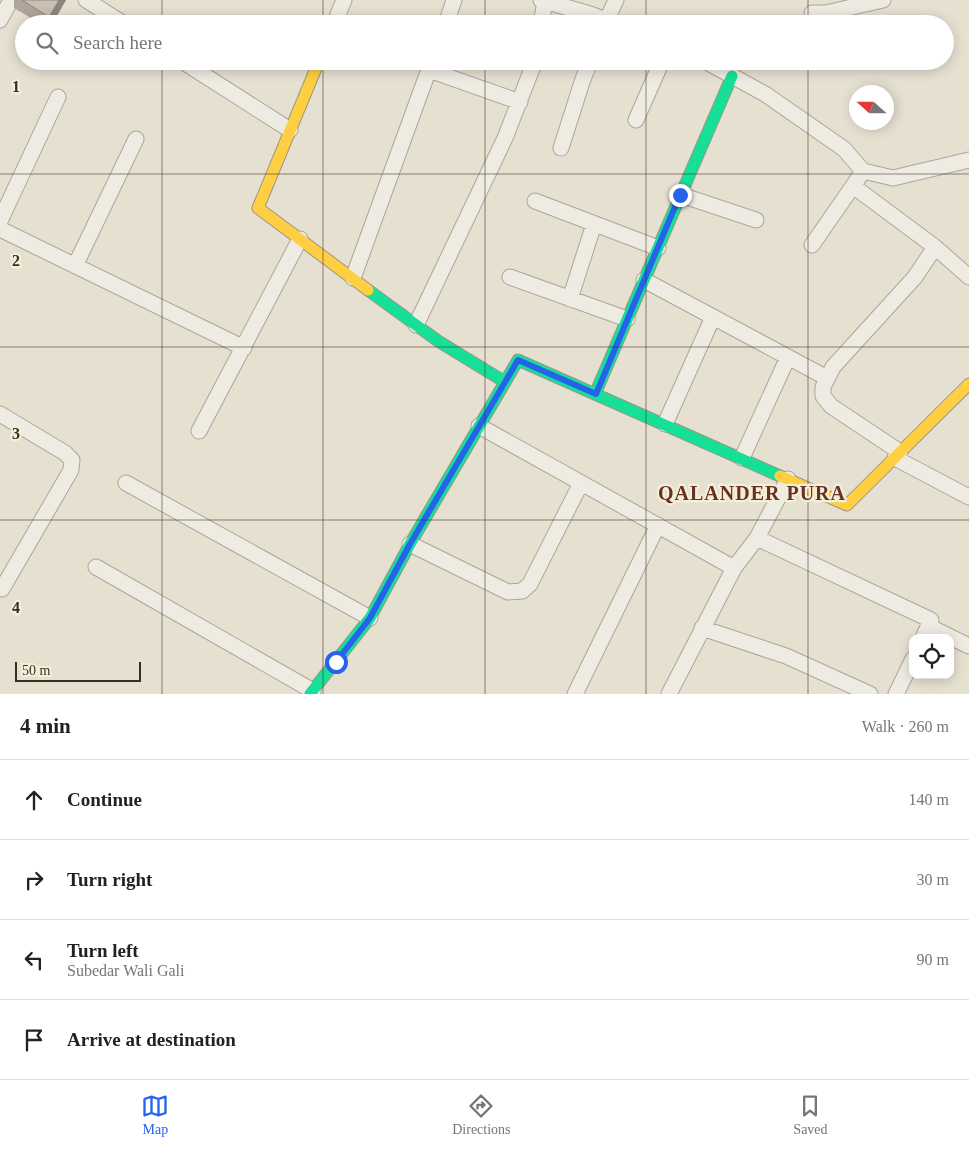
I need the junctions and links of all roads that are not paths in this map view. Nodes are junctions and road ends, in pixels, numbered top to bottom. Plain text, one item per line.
1 (11, 0) edge
2 (86, 0) edge
3 (344, 0) edge
4 (454, 0) edge
5 (616, 0) edge
6 (883, 0) edge
7 (543, 1) edge
8 (812, 13) dead end
9 (110, 15) edge
10 (338, 15) edge
11 (449, 15) edge
12 (542, 15) edge
13 (592, 15) edge
14 (611, 15) edge
15 (0, 20) edge
16 (196, 70) edge
17 (315, 70) edge
18 (429, 70) edge
19 (440, 70) edge
20 (532, 70) edge
21 (587, 70) edge
22 (658, 70) edge
23 (722, 70) edge
24 (732, 76) junction
25 (58, 97) dead end
26 (520, 102) junction
27 (636, 120) dead end
28 (290, 130) junction
29 (136, 139) dead end
30 (561, 148) dead end
31 (969, 160) edge
32 (862, 171) junction
33 (853, 186) junction
34 (680, 195) junction
35 (535, 201) dead end
36 (756, 220) dead end
37 (0, 221) edge
38 (594, 224) junction
39 (0, 229) edge
40 (300, 239) junction
41 (812, 245) dead end
42 (935, 247) junction
43 (658, 248) junction
44 (75, 266) junction
45 (510, 277) dead end
46 (969, 277) edge
47 (353, 278) junction
48 (644, 280) junction
49 (570, 298) junction
50 (713, 317) junction
51 (627, 319) junction
52 (416, 325) junction
53 (244, 348) junction
54 (788, 357) junction
55 (827, 378) junction
56 (505, 382) junction
57 (969, 384) edge
58 (596, 394) junction
59 (0, 414) edge
60 (665, 424) junction
61 (479, 426) junction
62 (199, 431) dead end
63 (897, 455) junction
64 (742, 458) junction
65 (788, 479) junction
66 (126, 483) dead end
67 (581, 483) junction
68 (969, 497) edge
69 (658, 525) junction
70 (757, 538) junction
71 (410, 544) junction
72 (96, 567) dead end
73 (734, 568) junction
74 (2, 588) dead end
75 (370, 618) junction
76 (702, 628) junction
77 (926, 632) edge
78 (969, 646) edge
79 (909, 667) edge
80 (311, 692) edge
81 (575, 694) edge
82 (669, 694) edge
83 (870, 694) edge
84 (896, 694) edge

1 - 15 street
2 - 9 street
3 - 10 street
4 - 11 street
5 - 14 street
6 - 8 street
7 - 12 street
7 - 13 street
16 - 28 street
17 - 28 street
18 - 47 street
19 - 26 street
20 - 26 street
21 - 30 street
22 - 27 street
23 - 24 street
24 - 32 street
24 - 34 street
25 - 37 street
26 - 52 street
28 - 40 street
29 - 44 street
31 - 32 street
32 - 33 street
33 - 41 street
33 - 42 street
34 - 36 street
34 - 43 street
35 - 38 street
38 - 43 street
38 - 49 street
39 - 44 street
40 - 47 street
40 - 53 street
42 - 46 street
42 - 55 street
43 - 48 street
44 - 53 street
45 - 49 street
47 - 52 street
48 - 50 street
48 - 51 street
49 - 51 street
50 - 54 street
50 - 60 street
51 - 58 street
52 - 56 street
53 - 62 street
54 - 55 street
54 - 64 street
55 - 63 street
56 - 58 street
56 - 61 street
57 - 63 street
58 - 60 street
59 - 74 street
60 - 64 street
61 - 67 street
61 - 71 street
63 - 65 street
63 - 68 street
64 - 65 street
65 - 70 street
66 - 75 street
67 - 69 street
67 - 71 street
69 - 73 street
69 - 81 street
70 - 73 street
70 - 77 street
71 - 75 street
72 - 80 street
73 - 76 street
75 - 80 street
76 - 82 street
76 - 83 street
77 - 78 street
79 - 84 street

